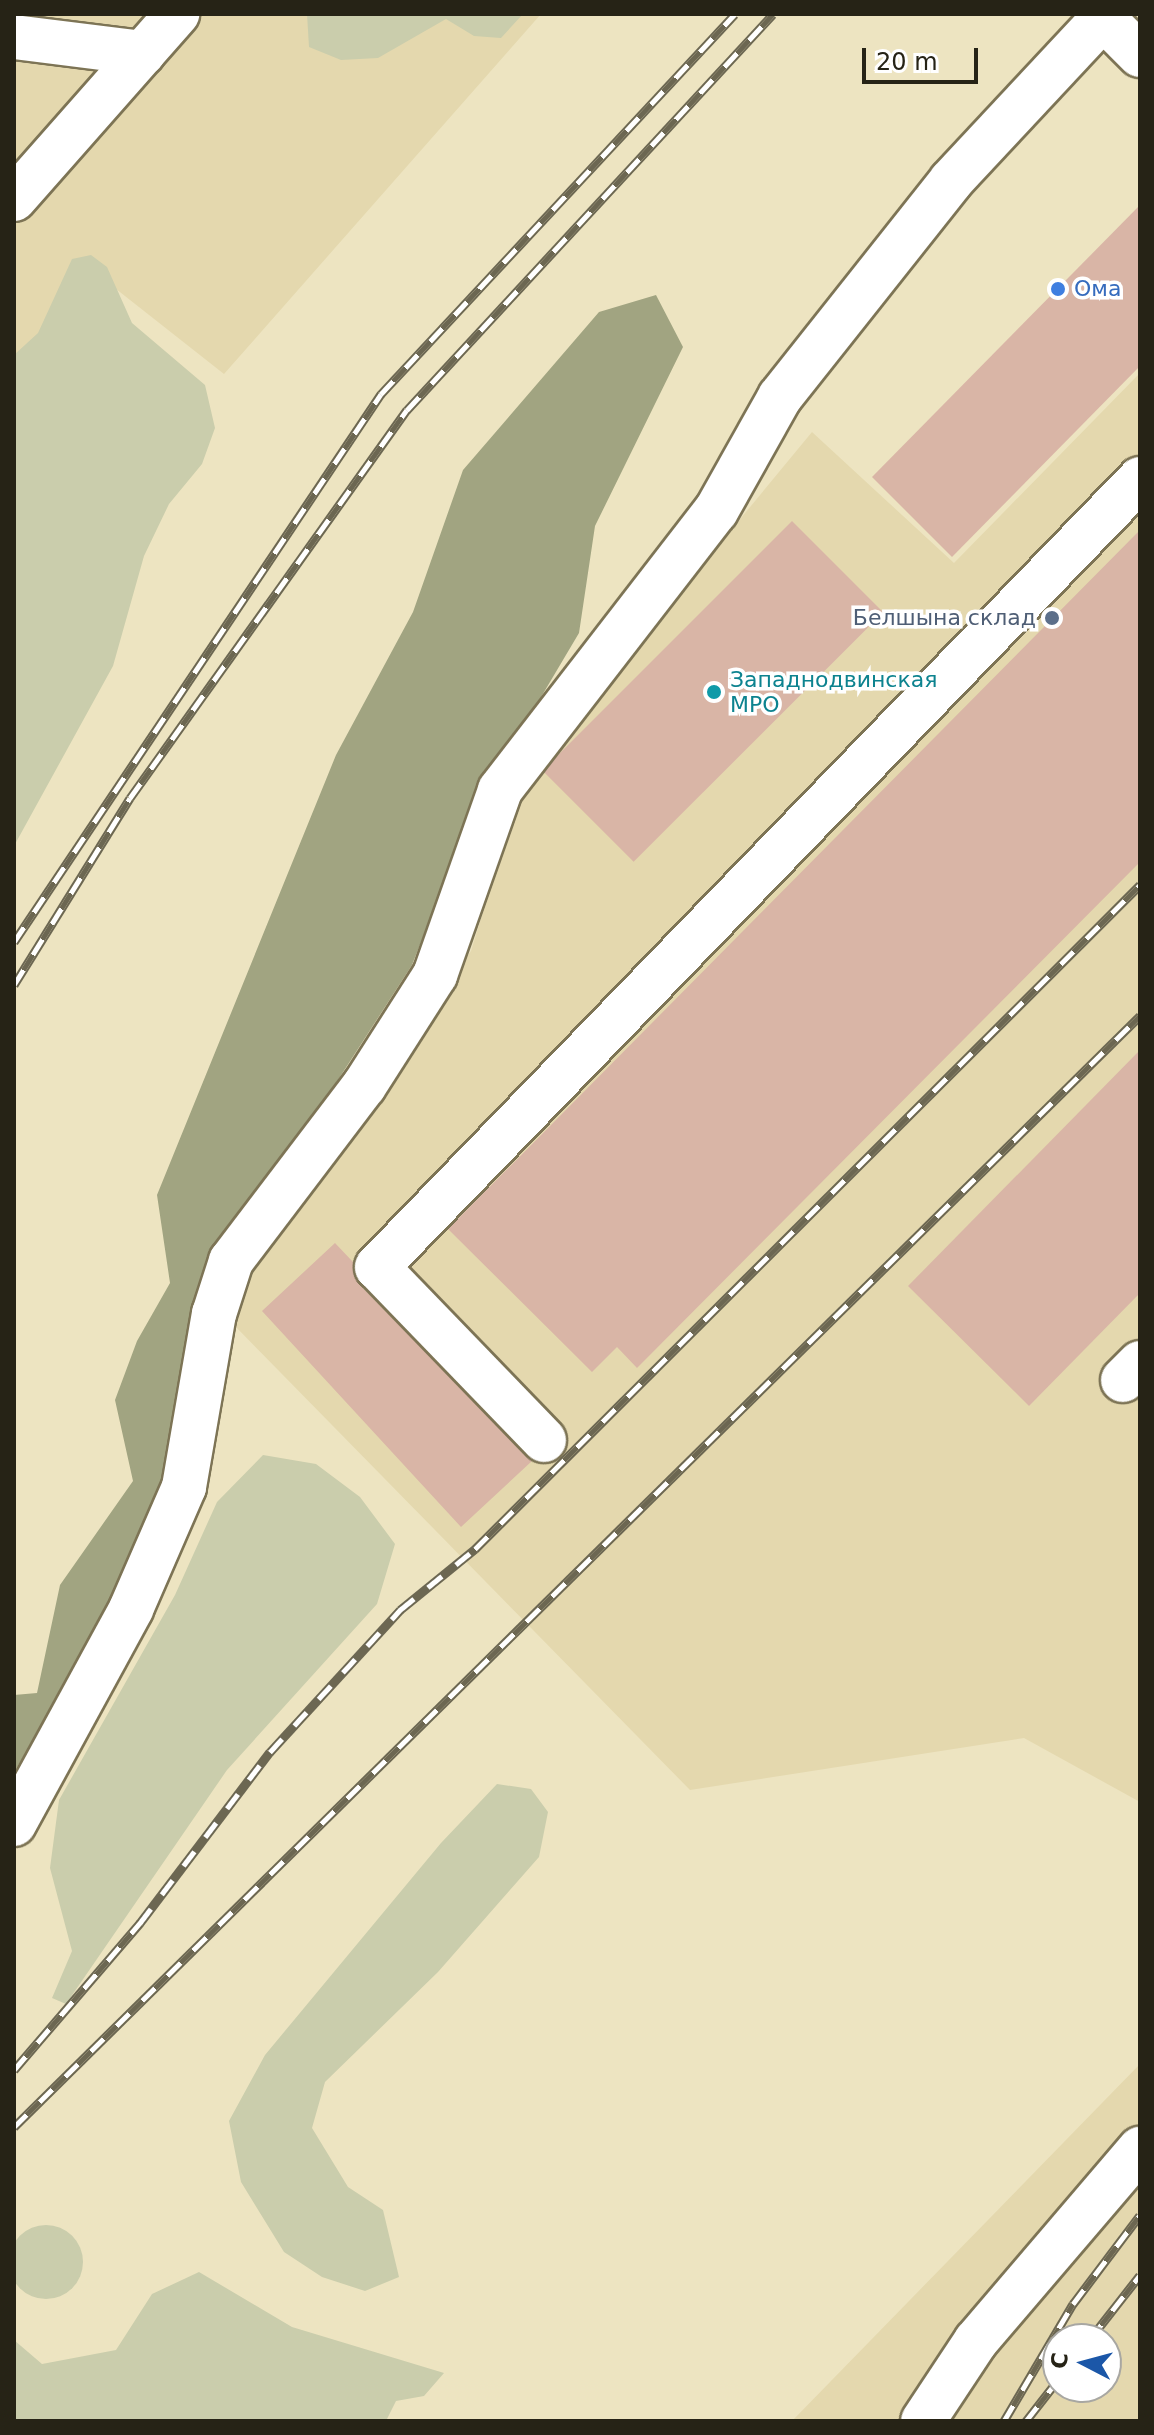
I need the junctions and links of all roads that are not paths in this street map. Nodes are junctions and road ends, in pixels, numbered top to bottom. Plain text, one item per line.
1 (177, 14) edge
2 (1106, 16) edge
3 (14, 37) edge
4 (143, 53) junction
5 (1140, 55) edge
6 (14, 199) edge
7 (1140, 479) edge
8 (544, 1440) dead end
9 (14, 1824) edge
10 (1140, 2149) edge
11 (923, 2421) edge

1 - 4 lane
2 - 5 lane
2 - 9 lane
3 - 4 lane
4 - 6 lane
7 - 8 lane
10 - 11 lane

